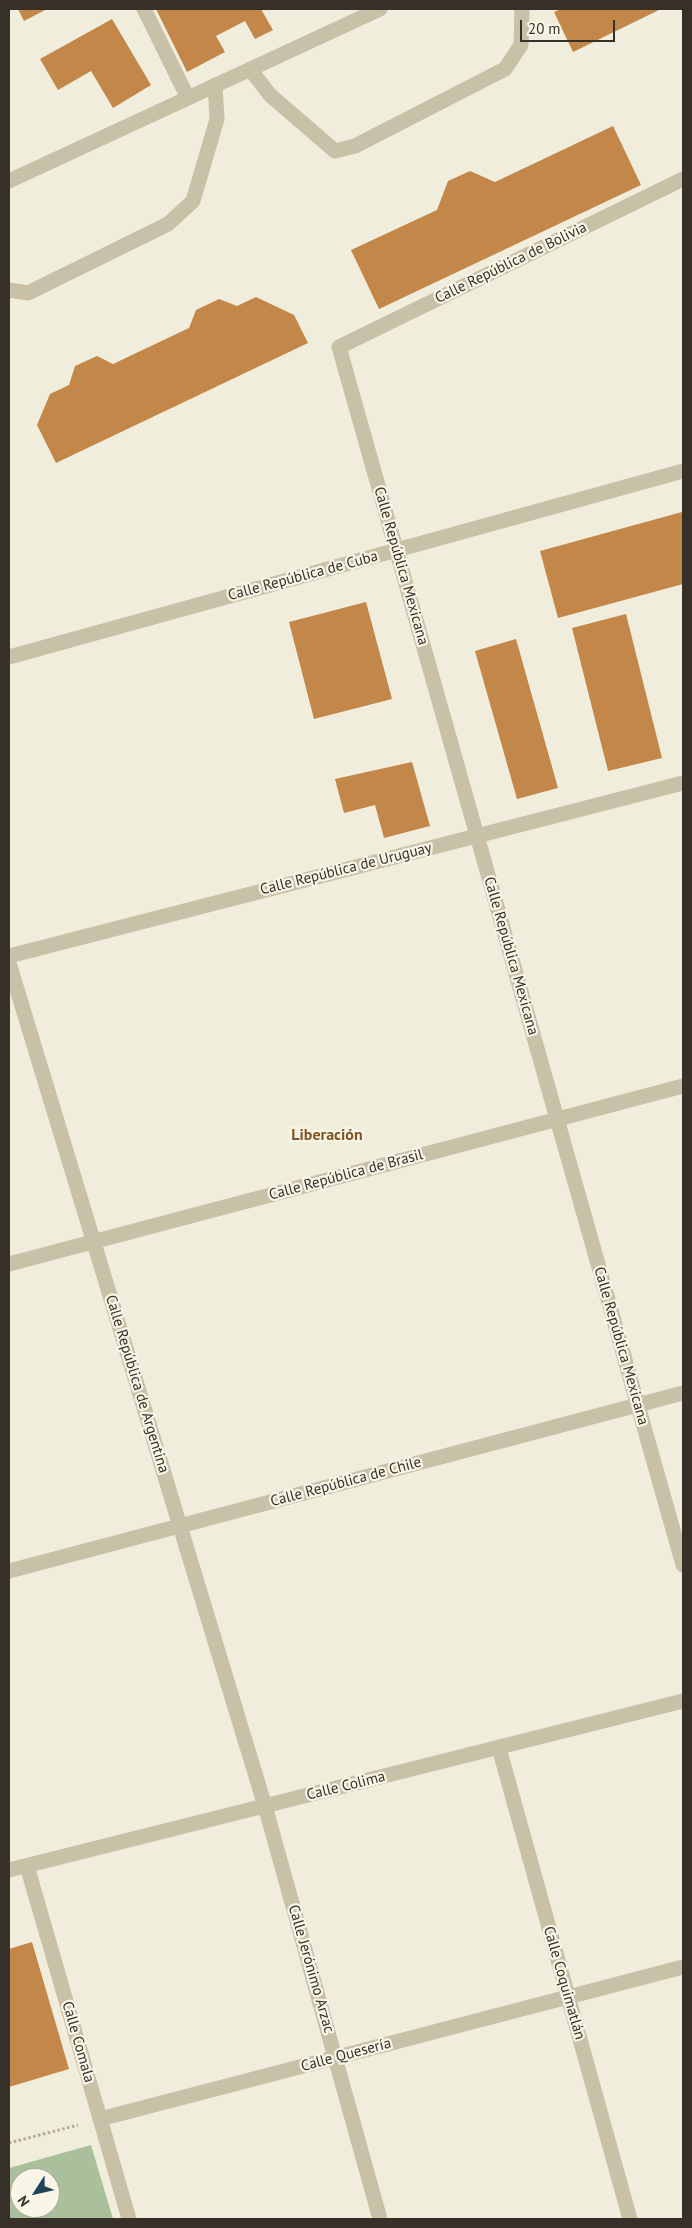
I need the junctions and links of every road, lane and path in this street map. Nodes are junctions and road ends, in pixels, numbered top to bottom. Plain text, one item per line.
1 (144, 9) edge
2 (380, 9) edge
3 (522, 9) edge
4 (250, 69) junction
5 (215, 86) junction
6 (188, 98) junction
7 (683, 179) edge
8 (9, 182) edge
9 (9, 290) edge
10 (339, 347) joint
11 (683, 471) edge
12 (397, 550) junction
13 (9, 657) edge
14 (683, 783) edge
15 (477, 836) junction
16 (9, 956) edge
17 (9, 963) edge
18 (683, 1086) edge
19 (557, 1120) junction
20 (94, 1242) junction
21 (9, 1264) edge
22 (683, 1393) edge
23 (638, 1405) junction
24 (180, 1526) junction
25 (683, 1566) edge
26 (9, 1571) edge
27 (683, 1701) edge
28 (498, 1748) junction
29 (265, 1806) junction
30 (26, 1866) junction
31 (9, 1870) edge
32 (683, 1967) edge
33 (568, 1997) junction
34 (336, 2057) junction
35 (100, 2119) junction
36 (9, 2143) edge
37 (130, 2219) edge
38 (380, 2219) edge
39 (630, 2219) edge

1 - 6 street
2 - 4 street
3 - 4 street
4 - 5 street
5 - 6 street
5 - 9 street
6 - 8 street
7 - 10 street, Calle República de Bolivia
10 - 12 street, Calle República Mexicana
11 - 12 street, Calle República de Cuba
12 - 13 street, Calle República de Cuba
12 - 15 street, Calle República Mexicana
14 - 15 street, Calle República de Uruguay
15 - 16 street, Calle República de Uruguay
15 - 19 street, Calle República Mexicana
17 - 20 street, Calle República de Argentina
18 - 19 street, Calle República de Brasil
19 - 20 street, Calle República de Brasil
19 - 23 street, Calle República Mexicana
20 - 21 street, Calle República de Brasil
20 - 24 street, Calle República de Argentina
22 - 23 street, Calle República de Chile
23 - 24 street, Calle República de Chile
23 - 25 street, Calle República Mexicana
24 - 26 street, Calle República de Chile
24 - 29 street, Calle República de Argentina
27 - 28 street, Calle Colima
28 - 29 street, Calle Colima
28 - 33 street, Calle Coquimatlán
29 - 30 street, Calle Colima
29 - 34 street, Calle Jerónimo Arzac
30 - 31 street, Calle Colima
30 - 35 street, Calle Comala
32 - 33 street, Calle Quesería
33 - 34 street, Calle Quesería
33 - 39 street, Calle Coquimatlán
34 - 35 street, Calle Quesería
34 - 38 street, Calle Jerónimo Arzac
35 - 36 path
35 - 37 street, Calle Comala

